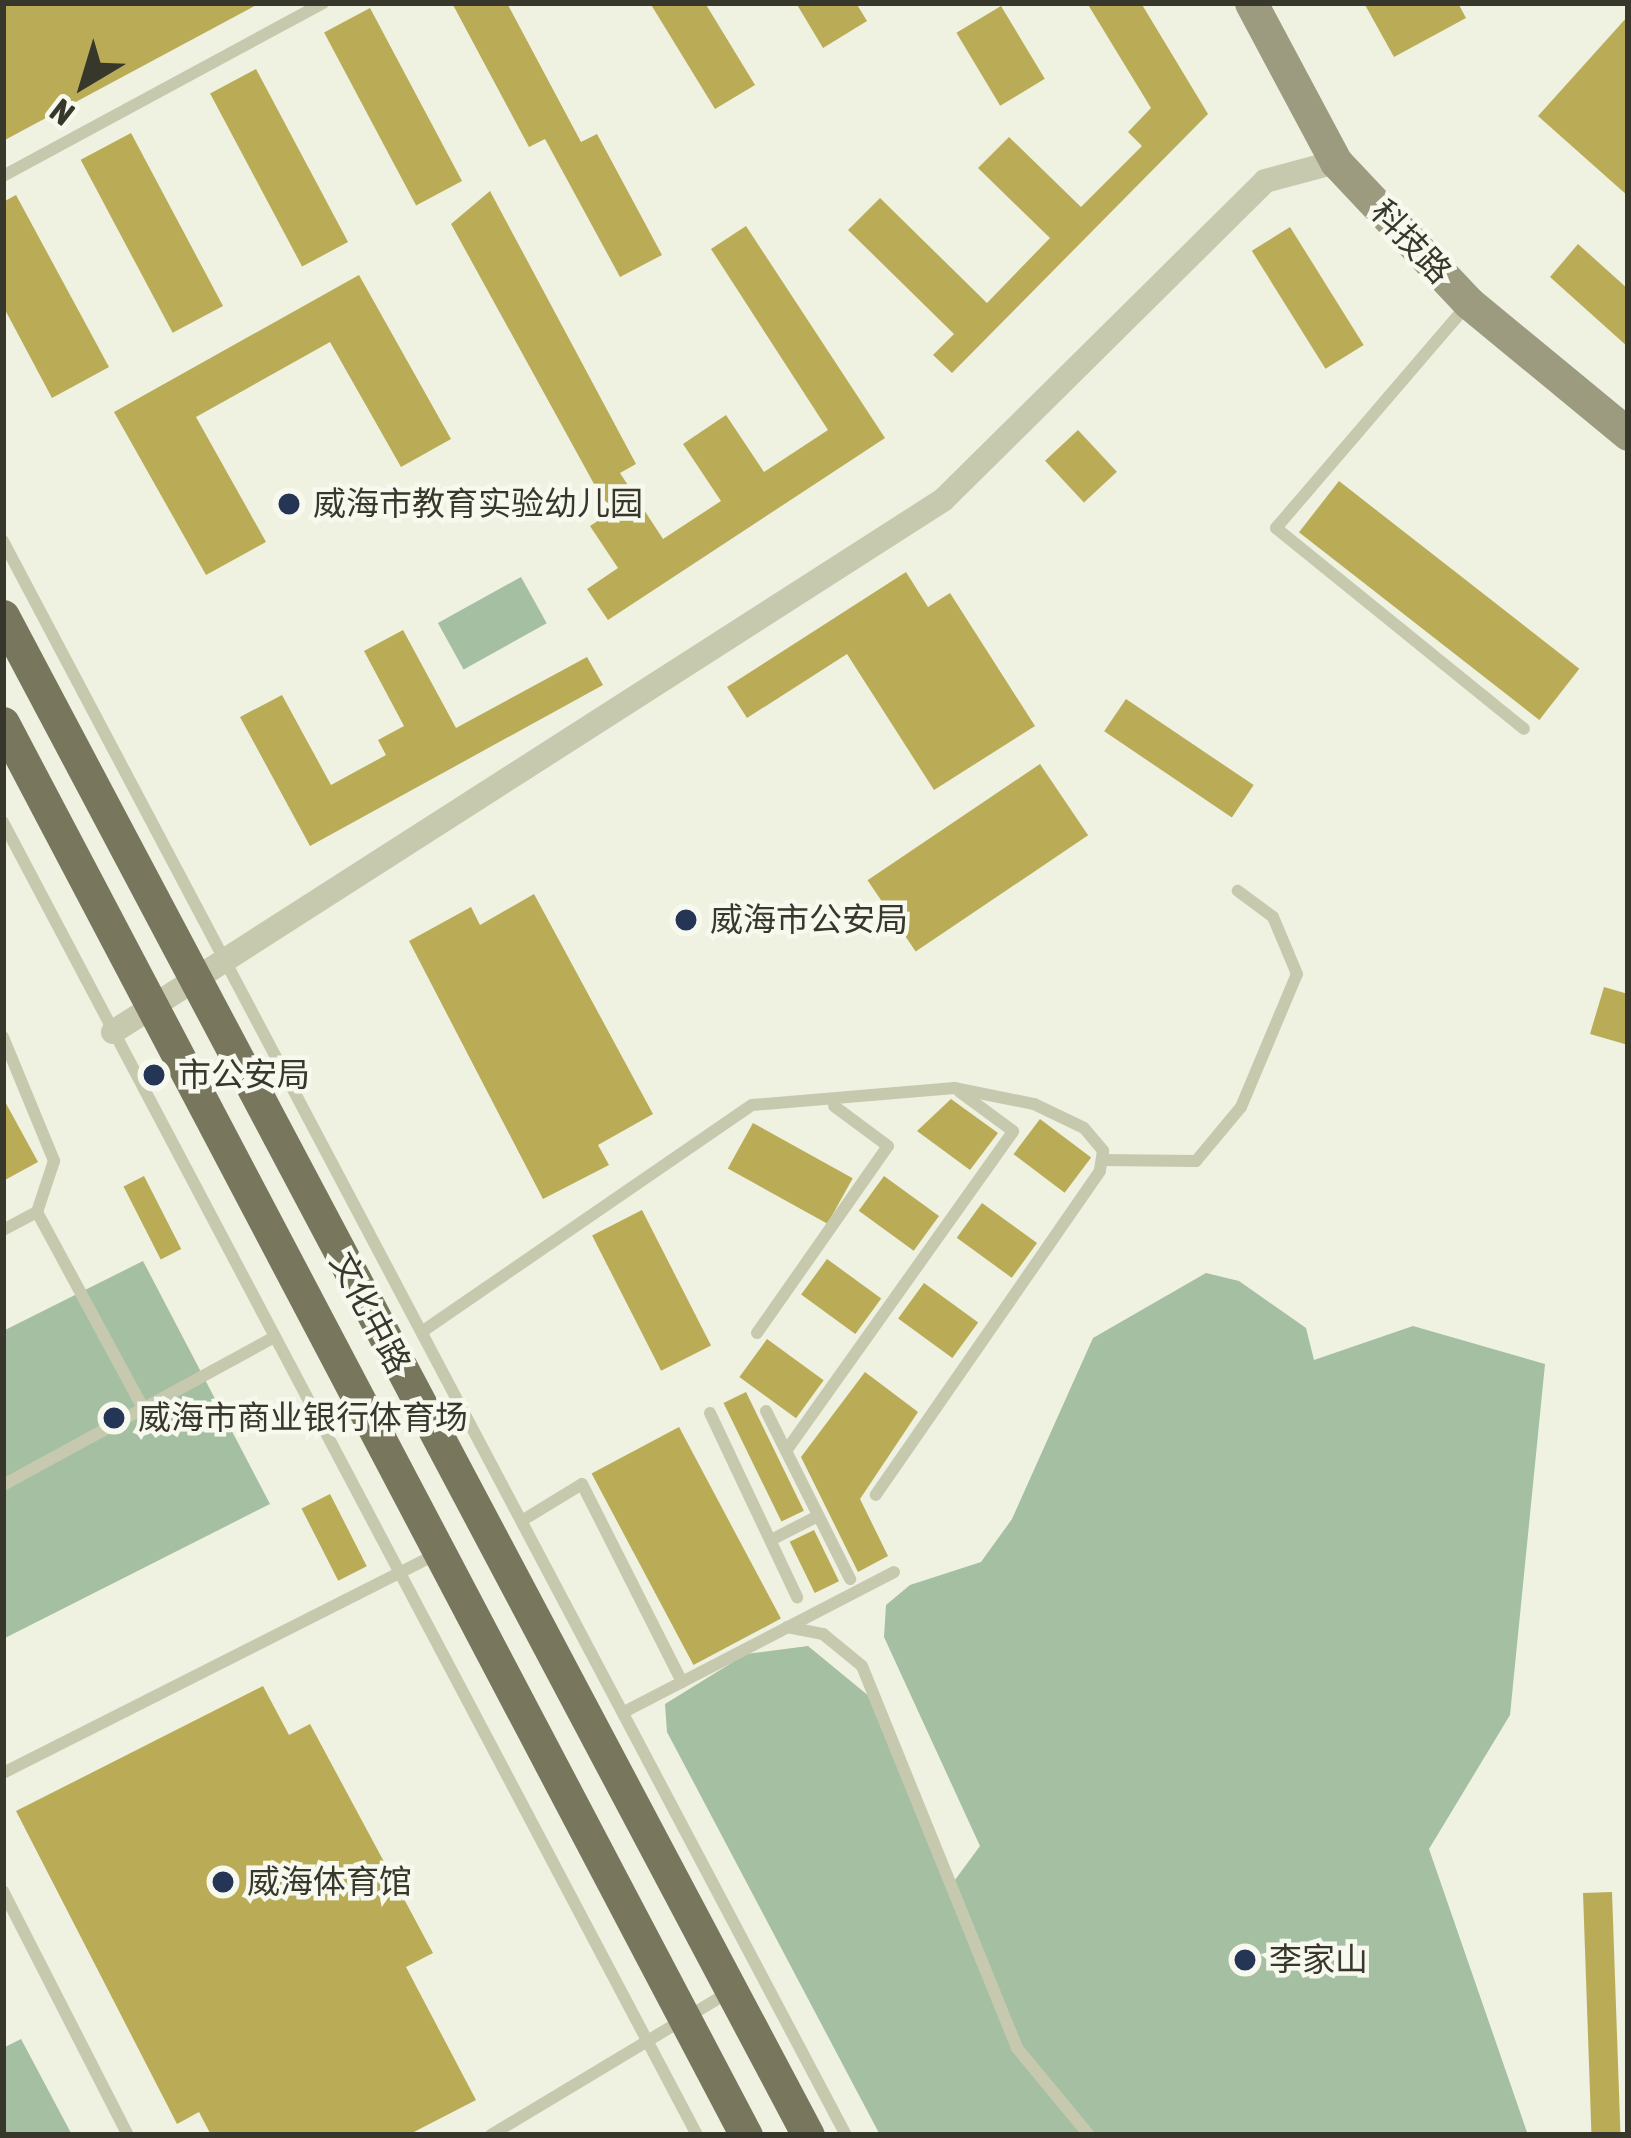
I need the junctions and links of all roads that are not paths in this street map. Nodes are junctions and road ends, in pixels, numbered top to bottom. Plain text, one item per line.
1 (323, 3) edge
2 (1250, 3) edge
3 (1336, 162) junction
4 (3, 176) edge
5 (1469, 303) junction
6 (1628, 434) edge
7 (3, 541) edge
8 (3, 616) edge
9 (3, 722) edge
10 (1524, 728) dead end
11 (3, 822) edge
12 (1238, 891) dead end
13 (230, 965) junction
14 (200, 983) junction
15 (156, 1010) junction
16 (113, 1032) junction
17 (3, 1037) edge
18 (954, 1088) junction
19 (834, 1106) junction
20 (1102, 1160) junction
21 (37, 1212) junction
22 (3, 1231) edge
23 (423, 1331) junction
24 (757, 1334) dead end
25 (274, 1337) junction
26 (143, 1408) junction
27 (766, 1411) dead end
28 (710, 1413) dead end
29 (786, 1450) junction
30 (3, 1484) edge
31 (876, 1495) dead end
32 (818, 1516) junction
33 (523, 1520) junction
34 (770, 1540) junction
35 (442, 1551) junction
36 (894, 1572) dead end
37 (398, 1574) junction
38 (850, 1579) dead end
39 (797, 1597) dead end
40 (787, 1628) junction
41 (682, 1682) junction
42 (624, 1712) junction
43 (3, 1773) edge
44 (3, 1891) edge
45 (733, 1990) junction
46 (685, 2013) junction
47 (646, 2037) junction
48 (128, 2135) edge
49 (491, 2135) edge
50 (697, 2135) edge
51 (746, 2135) edge
52 (808, 2135) edge
53 (846, 2135) edge
54 (1089, 2135) edge

1 - 4 lane
2 - 3 main road, 科技路
3 - 5 main road, 科技路
3 - 13 street
5 - 6 main road, 科技路
5 - 10 lane
7 - 13 lane
8 - 14 main road, 文化中路
9 - 15 main road, 文化中路
11 - 16 lane
12 - 20 lane
13 - 14 street
13 - 23 lane
14 - 15 street
14 - 45 main road, 文化中路
15 - 16 street
15 - 35 main road, 文化中路
16 - 25 lane
17 - 21 lane
18 - 19 lane
18 - 20 lane
18 - 29 lane
19 - 23 lane
19 - 24 lane
20 - 31 lane
21 - 22 lane
21 - 26 lane
23 - 33 lane
25 - 26 lane
25 - 37 lane
26 - 30 lane
27 - 29 lane
28 - 34 lane
29 - 32 lane
32 - 34 lane
32 - 38 lane
33 - 41 lane
33 - 42 lane
34 - 39 lane
35 - 37 lane
35 - 46 main road, 文化中路
36 - 40 lane
37 - 43 lane
37 - 47 lane
40 - 41 lane
40 - 54 lane
41 - 42 lane
42 - 53 lane
44 - 48 lane
45 - 46 lane
45 - 52 main road, 文化中路
46 - 47 lane
46 - 51 main road, 文化中路
47 - 49 lane
47 - 50 lane

